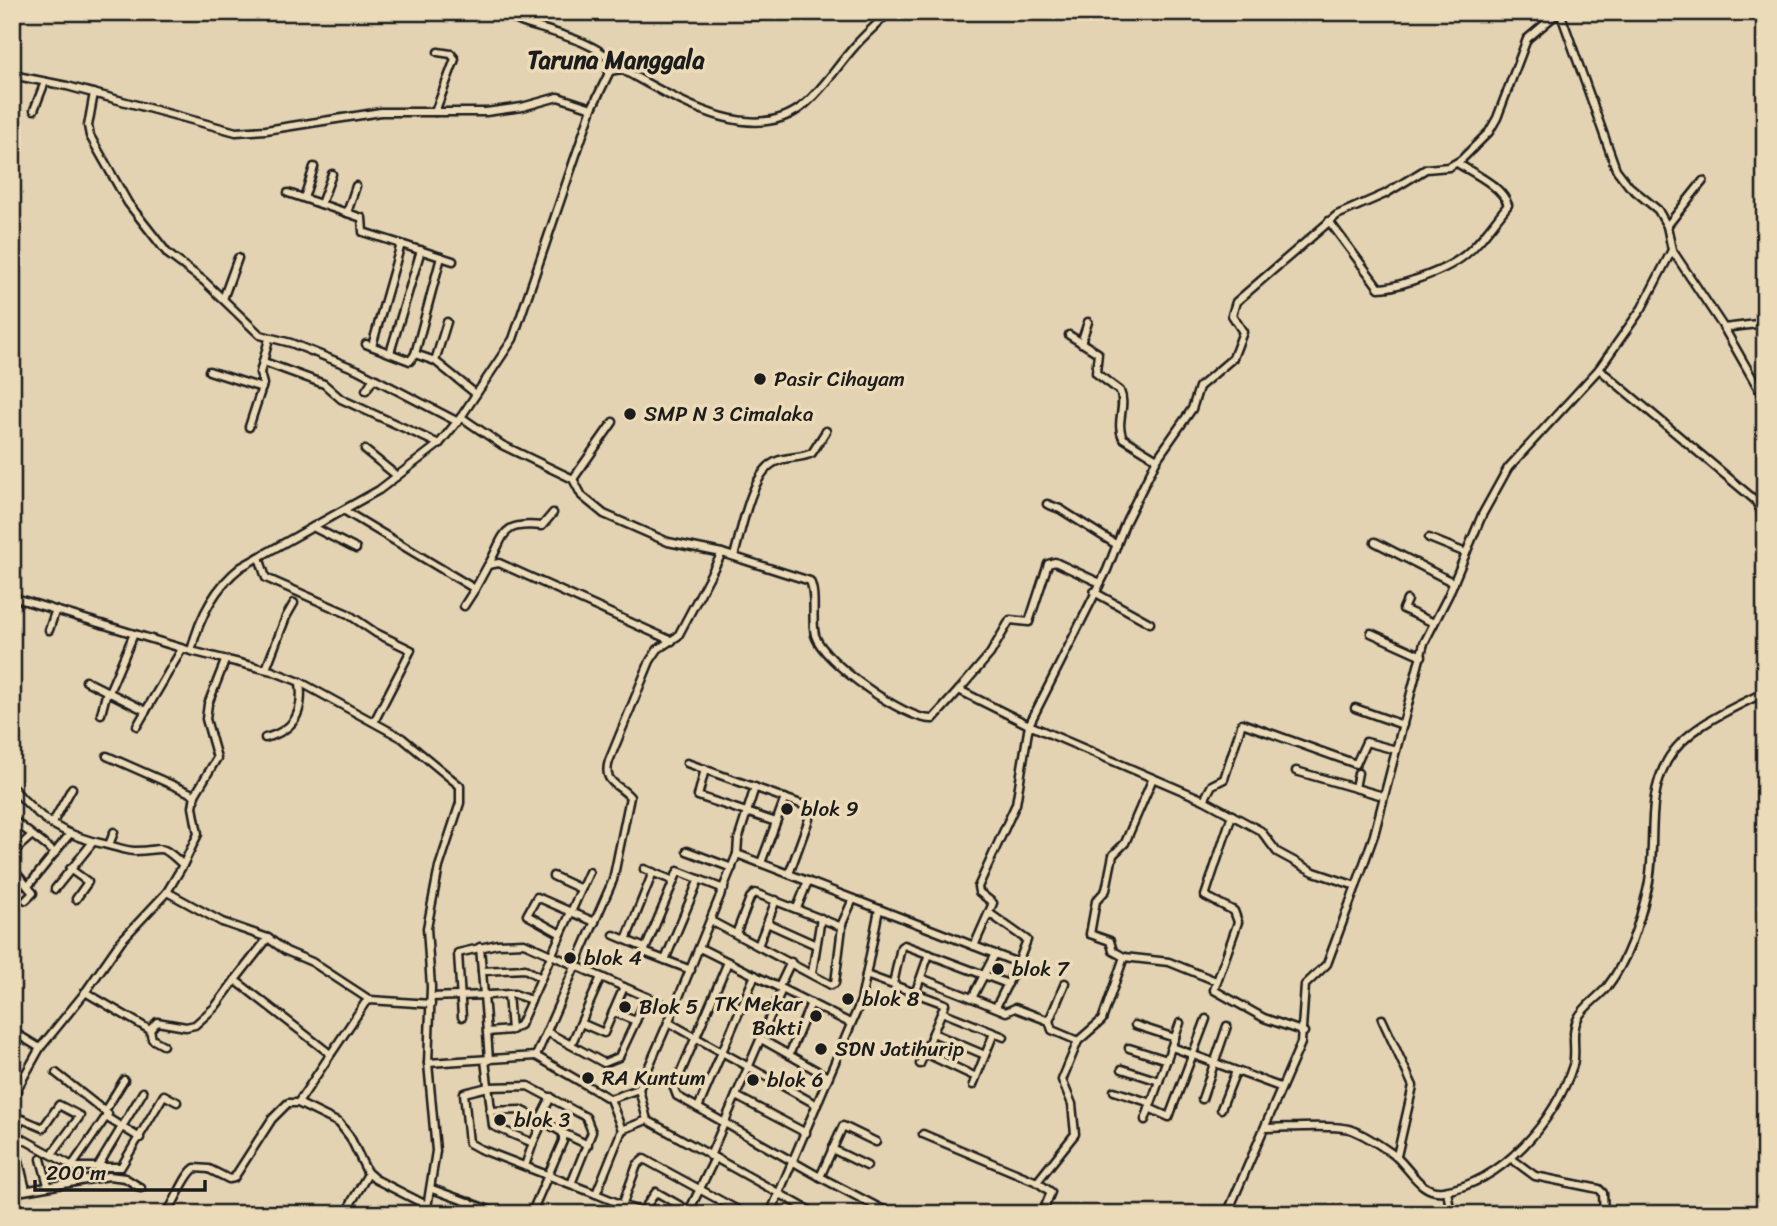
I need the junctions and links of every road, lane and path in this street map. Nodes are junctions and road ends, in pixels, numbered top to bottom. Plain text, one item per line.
1 (510, 12) edge
2 (889, 12) edge
3 (1559, 12) edge
4 (438, 52) dead end
5 (615, 68) junction
6 (12, 75) edge
7 (45, 82) junction
8 (94, 93) junction
9 (592, 108) junction
10 (34, 110) dead end
11 (435, 113) junction
12 (1457, 163) junction
13 (314, 167) dead end
14 (332, 174) dead end
15 (1703, 181) dead end
16 (356, 186) dead end
17 (288, 192) dead end
18 (304, 198) junction
19 (321, 204) junction
20 (347, 213) junction
21 (1329, 221) junction
22 (1667, 226) junction
23 (401, 244) junction
24 (421, 250) junction
25 (1672, 250) junction
26 (442, 257) junction
27 (238, 258) dead end
28 (453, 261) dead end
29 (223, 299) junction
30 (447, 322) dead end
31 (1088, 322) dead end
32 (1765, 323) edge
33 (1724, 328) junction
34 (1069, 335) dead end
35 (269, 339) junction
36 (1081, 343) junction
37 (390, 353) junction
38 (415, 354) junction
39 (435, 361) junction
40 (264, 362) junction
41 (1599, 369) junction
42 (209, 371) dead end
43 (374, 378) junction
44 (262, 388) junction
45 (366, 390) dead end
46 (476, 394) junction
47 (1765, 400) edge
48 (459, 420) junction
49 (613, 422) dead end
50 (249, 427) dead end
51 (826, 431) dead end
52 (439, 444) junction
53 (365, 450) dead end
54 (1157, 459) junction
55 (397, 476) junction
56 (572, 479) junction
57 (1046, 504) dead end
58 (345, 511) junction
59 (553, 513) dead end
60 (313, 527) junction
61 (1765, 536) edge
62 (1429, 538) dead end
63 (1375, 542) dead end
64 (1117, 545) junction
65 (356, 549) dead end
66 (1466, 552) junction
67 (722, 553) junction
68 (734, 556) junction
69 (259, 557) junction
70 (488, 565) junction
71 (1098, 583) junction
72 (1454, 583) junction
73 (475, 589) junction
74 (1094, 592) junction
75 (13, 599) edge
76 (1407, 600) dead end
77 (294, 603) dead end
78 (464, 606) dead end
79 (55, 612) junction
80 (1434, 623) junction
81 (1150, 624) dead end
82 (49, 630) dead end
83 (1371, 633) dead end
84 (133, 636) junction
85 (673, 642) junction
86 (182, 649) junction
87 (191, 651) junction
88 (1422, 656) junction
89 (225, 662) junction
90 (266, 669) junction
91 (86, 681) dead end
92 (300, 682) junction
93 (959, 690) junction
94 (108, 692) junction
95 (1765, 692) edge
96 (1355, 708) dead end
97 (146, 711) junction
98 (101, 714) dead end
99 (375, 720) junction
100 (1029, 725) junction
101 (1403, 725) junction
102 (137, 726) dead end
103 (265, 738) dead end
104 (1396, 750) junction
105 (107, 756) dead end
106 (687, 763) dead end
107 (705, 769) junction
108 (1296, 771) dead end
109 (1358, 773) dead end
110 (1153, 778) junction
111 (12, 787) edge
112 (755, 787) junction
113 (72, 788) dead end
114 (1355, 788) junction
115 (195, 795) junction
116 (1383, 796) junction
117 (785, 797) junction
118 (1204, 800) junction
119 (747, 813) junction
120 (1232, 815) junction
121 (13, 822) edge
122 (776, 822) junction
123 (52, 824) junction
124 (114, 832) dead end
125 (69, 835) junction
126 (31, 836) junction
127 (93, 842) junction
128 (109, 845) junction
129 (687, 851) dead end
130 (12, 853) edge
131 (55, 853) junction
132 (737, 854) junction
133 (761, 863) junction
134 (183, 865) junction
135 (12, 867) edge
136 (71, 869) junction
137 (644, 869) dead end
138 (732, 869) junction
139 (589, 872) dead end
140 (653, 872) junction
141 (789, 874) junction
142 (19, 876) junction
143 (554, 876) dead end
144 (699, 879) junction
145 (674, 881) junction
146 (808, 881) junction
147 (12, 882) edge
148 (29, 885) junction
149 (1356, 886) junction
150 (723, 888) junction
151 (55, 889) dead end
152 (581, 889) junction
153 (167, 892) junction
154 (76, 899) dead end
155 (852, 899) junction
156 (26, 900) dead end
157 (776, 900) junction
158 (797, 908) junction
159 (879, 909) junction
160 (571, 912) junction
161 (989, 913) junction
162 (821, 918) junction
163 (710, 921) junction
164 (595, 922) junction
165 (767, 923) junction
166 (841, 926) junction
167 (561, 934) junction
168 (736, 934) junction
169 (614, 935) dead end
170 (268, 938) junction
171 (626, 940) junction
172 (816, 945) junction
173 (758, 946) junction
174 (974, 946) junction
175 (480, 947) junction
176 (645, 948) junction
177 (700, 948) junction
178 (929, 954) junction
179 (995, 954) junction
180 (551, 955) junction
181 (1124, 957) junction
182 (665, 960) junction
183 (728, 961) junction
184 (791, 962) junction
185 (1018, 963) junction
186 (576, 967) junction
187 (691, 970) junction
188 (482, 971) junction
189 (811, 973) junction
190 (755, 975) junction
191 (866, 975) junction
192 (985, 975) junction
193 (601, 977) junction
194 (541, 978) junction
195 (921, 978) junction
196 (235, 980) junction
197 (1216, 981) junction
198 (1065, 983) dead end
199 (893, 984) junction
200 (1008, 984) junction
201 (624, 987) junction
202 (781, 988) junction
203 (951, 990) junction
204 (85, 992) junction
205 (916, 992) junction
206 (484, 994) junction
207 (508, 994) junction
208 (460, 997) junction
209 (647, 997) junction
210 (972, 998) junction
211 (370, 1000) junction
212 (431, 1000) junction
213 (531, 1000) junction
214 (811, 1003) junction
215 (945, 1003) junction
216 (996, 1007) junction
217 (674, 1009) junction
218 (613, 1012) junction
219 (942, 1012) junction
220 (462, 1017) dead end
221 (1206, 1019) dead end
222 (1382, 1019) dead end
223 (636, 1021) junction
224 (1049, 1021) junction
225 (668, 1022) junction
226 (581, 1023) junction
227 (850, 1023) junction
228 (1180, 1023) dead end
229 (1135, 1025) dead end
230 (1227, 1026) dead end
231 (150, 1030) junction
232 (511, 1030) junction
233 (12, 1031) edge
234 (487, 1032) junction
235 (547, 1032) junction
236 (1304, 1032) junction
237 (994, 1033) junction
238 (933, 1034) junction
239 (695, 1037) junction
240 (1004, 1037) dead end
241 (1175, 1038) junction
242 (761, 1039) junction
243 (1078, 1041) junction
244 (163, 1045) dead end
245 (571, 1045) junction
246 (1172, 1047) junction
247 (40, 1048) junction
248 (1129, 1048) dead end
249 (722, 1052) junction
250 (330, 1053) junction
251 (925, 1054) junction
252 (789, 1055) junction
253 (985, 1055) junction
254 (1193, 1055) junction
255 (536, 1056) junction
256 (487, 1060) junction
257 (1167, 1060) junction
258 (428, 1063) junction
259 (1215, 1063) junction
260 (920, 1064) dead end
261 (749, 1067) junction
262 (1122, 1069) dead end
263 (1236, 1071) junction
264 (55, 1073) dead end
265 (828, 1077) junction
266 (124, 1080) dead end
267 (1159, 1081) junction
268 (488, 1087) junction
269 (1280, 1087) junction
270 (639, 1089) junction
271 (1114, 1091) dead end
272 (142, 1092) dead end
273 (736, 1096) junction
274 (551, 1097) junction
275 (12, 1098) edge
276 (610, 1099) junction
277 (1202, 1099) dead end
278 (177, 1102) dead end
279 (298, 1103) junction
280 (817, 1105) junction
281 (1150, 1106) junction
282 (698, 1108) junction
283 (106, 1109) junction
284 (1221, 1109) dead end
285 (490, 1111) junction
286 (106, 1117) junction
287 (542, 1120) junction
288 (648, 1120) junction
289 (1145, 1120) dead end
290 (724, 1123) junction
291 (122, 1127) junction
292 (1265, 1128) junction
293 (622, 1130) junction
294 (563, 1133) junction
295 (806, 1133) junction
296 (13, 1134) edge
297 (923, 1134) dead end
298 (140, 1138) junction
299 (876, 1142) dead end
300 (533, 1143) junction
301 (588, 1145) junction
302 (832, 1149) junction
303 (52, 1154) junction
304 (1397, 1156) junction
305 (18, 1157) dead end
306 (713, 1157) junction
307 (41, 1159) dead end
308 (1512, 1159) junction
309 (794, 1163) junction
310 (525, 1166) junction
311 (867, 1166) dead end
312 (72, 1167) junction
313 (97, 1168) junction
314 (369, 1174) junction
315 (547, 1175) junction
316 (820, 1177) junction
317 (1037, 1182) junction
318 (571, 1184) junction
319 (48, 1185) junction
320 (141, 1188) dead end
321 (432, 1189) junction
322 (700, 1189) junction
323 (26, 1190) junction
324 (1447, 1191) junction
325 (12, 1193) edge
326 (596, 1194) junction
327 (780, 1194) junction
328 (470, 1202) junction
329 (351, 1203) dead end
330 (623, 1203) junction
331 (427, 1210) edge
332 (492, 1211) dead end
333 (644, 1213) edge
334 (691, 1213) edge
335 (166, 1214) edge
336 (465, 1214) edge
337 (531, 1214) edge
338 (745, 1214) edge
339 (770, 1214) edge
340 (816, 1214) edge
341 (891, 1214) edge
342 (917, 1214) edge
343 (962, 1214) edge
344 (1042, 1214) edge
345 (1227, 1214) edge
346 (1451, 1214) edge
347 (1604, 1214) edge

1 - 5 street
2 - 5 street
3 - 12 street
3 - 22 street
4 - 11 street
5 - 9 street
6 - 7 street
7 - 8 street
7 - 10 street
8 - 11 street
8 - 29 street
9 - 11 street
9 - 46 street
12 - 21 street
12 - 21 street
13 - 18 street
14 - 19 street
15 - 22 street
16 - 20 street
17 - 18 street
18 - 19 street
19 - 20 street
20 - 23 street
21 - 54 street
22 - 25 street
23 - 24 street
23 - 37 street
24 - 26 street
24 - 37 street
25 - 33 street
25 - 41 street
26 - 28 street
26 - 38 street
27 - 29 street
29 - 35 street
30 - 39 street
31 - 36 street
32 - 33 street
33 - 47 street
34 - 36 street
35 - 40 street
35 - 43 street
36 - 54 street
37 - 38 street
38 - 39 street
39 - 46 street
40 - 44 street
40 - 52 street
41 - 61 street
41 - 66 street
42 - 44 street
43 - 45 street
43 - 48 street
44 - 50 street
46 - 48 street
48 - 52 street
48 - 56 street
49 - 56 street
51 - 68 street
52 - 55 street
53 - 55 street
54 - 64 street
55 - 58 street
56 - 67 street
57 - 64 street
58 - 60 street
58 - 73 street
59 - 70 street
60 - 65 street
60 - 69 street
62 - 66 street
63 - 72 street
64 - 71 street
66 - 72 street
67 - 68 street
67 - 85 street
68 - 93 street
69 - 87 street
69 - 99 street
70 - 73 street
70 - 85 street
71 - 74 street
71 - 93 street
72 - 80 street
73 - 78 street
74 - 81 street
74 - 100 street
75 - 79 street
76 - 80 street
77 - 90 street
79 - 82 street
79 - 84 street
80 - 88 street
83 - 88 street
84 - 86 street
84 - 94 street
85 - 164 street
86 - 87 street
86 - 97 street
87 - 89 street
88 - 101 street
89 - 90 street
89 - 115 street
90 - 92 street
91 - 94 street
92 - 99 street
92 - 103 street
93 - 100 street
94 - 97 street
94 - 98 street
95 - 308 street
96 - 101 street
97 - 102 street
99 - 212 street
100 - 110 street
100 - 161 street
101 - 104 street
104 - 116 street
104 - 118 street
105 - 115 street
106 - 107 street
107 - 112 street
107 - 119 street
108 - 114 street
109 - 114 street
110 - 118 street
110 - 181 street
111 - 123 street
112 - 117 street
112 - 119 street
113 - 123 street
114 - 116 street
115 - 134 street
116 - 149 street
117 - 122 street
117 - 141 street
118 - 120 street
119 - 122 street
119 - 132 street
120 - 149 street
120 - 197 street
121 - 126 street
122 - 133 street
123 - 125 street
124 - 128 street
125 - 127 street
125 - 131 street
126 - 130 street
126 - 131 street
127 - 128 street
127 - 136 street
128 - 134 street
129 - 138 street
131 - 148 street
132 - 133 street
132 - 138 street
133 - 141 street
134 - 153 street
135 - 142 street
136 - 151 street
136 - 154 street
137 - 140 street
138 - 150 street
139 - 152 street
140 - 145 street
140 - 171 street
141 - 146 street
142 - 147 street
142 - 148 street
143 - 152 street
144 - 145 street
144 - 150 street
144 - 182 street
145 - 176 street
146 - 155 street
146 - 158 street
148 - 156 street
149 - 236 street
150 - 163 street
152 - 160 street
153 - 170 street
153 - 204 street
155 - 159 street
155 - 166 street
157 - 158 street
157 - 165 street
157 - 168 street
158 - 162 street
159 - 174 street
159 - 191 street
160 - 164 street
160 - 167 street
160 - 167 street
161 - 174 street
161 - 185 street
162 - 166 street
162 - 172 street
163 - 168 street
163 - 177 street
164 - 186 street
165 - 172 street
165 - 173 street
166 - 189 street
167 - 180 street
168 - 173 street
169 - 171 street
170 - 196 street
170 - 211 street
171 - 176 street
172 - 189 street
173 - 184 street
174 - 179 street
175 - 180 street
175 - 188 street
175 - 208 street
176 - 182 street
177 - 183 street
177 - 187 street
178 - 192 street
178 - 195 street
178 - 199 street
179 - 185 street
179 - 192 street
180 - 186 street
180 - 194 street
181 - 197 street
181 - 243 street
182 - 187 street
183 - 190 street
183 - 239 street
184 - 189 street
184 - 202 street
185 - 200 street
186 - 193 street
186 - 235 street
187 - 217 street
188 - 194 street
188 - 206 street
190 - 202 street
190 - 249 street
191 - 199 street
191 - 227 street
192 - 200 street
192 - 210 street
193 - 201 street
193 - 226 street
194 - 213 street
195 - 203 street
195 - 205 street
196 - 231 street
196 - 250 street
197 - 236 street
198 - 224 street
199 - 205 street
200 - 216 street
201 - 209 street
201 - 218 street
202 - 214 street
202 - 242 street
203 - 210 street
203 - 215 street
204 - 231 street
204 - 247 street
205 - 215 street
206 - 207 street
206 - 208 street
206 - 234 street
207 - 213 street
207 - 232 street
208 - 212 street
208 - 220 street
209 - 217 street
209 - 223 street
210 - 216 street
211 - 212 street
211 - 250 street
212 - 258 street
213 - 232 street
214 - 227 street
214 - 252 street
215 - 219 street
216 - 224 street
217 - 225 street
218 - 223 street
218 - 226 street
219 - 237 street
219 - 238 street
221 - 254 street
222 - 304 street
223 - 245 street
224 - 243 street
225 - 239 street
225 - 270 street
226 - 245 street
227 - 265 street
228 - 241 street
229 - 241 street
230 - 259 street
231 - 244 street
232 - 234 street
233 - 247 street
234 - 256 street
235 - 245 street
235 - 255 street
236 - 269 street
237 - 240 street
237 - 253 street
238 - 251 street
238 - 253 street
239 - 249 street
239 - 282 street
241 - 246 street
242 - 252 street
242 - 261 street
243 - 317 street
246 - 254 street
246 - 257 street
247 - 275 street
248 - 257 street
249 - 261 street
249 - 282 street
250 - 279 street
251 - 253 street
251 - 260 street
252 - 265 street
254 - 259 street
254 - 281 street
255 - 256 street
255 - 276 street
256 - 258 street
256 - 268 street
257 - 267 street
258 - 321 street
259 - 263 street
259 - 277 street
261 - 273 street
261 - 280 street
262 - 267 street
263 - 269 street
263 - 284 street
264 - 283 street
265 - 280 street
266 - 283 street
267 - 281 street
268 - 274 street
268 - 285 street
268 - 310 street
269 - 292 street
270 - 276 street
270 - 288 street
271 - 281 street
272 - 291 street
273 - 290 street
273 - 295 street
274 - 287 street
274 - 301 street
276 - 293 street
278 - 298 street
279 - 314 street
279 - 335 street
280 - 295 street
281 - 289 street
282 - 290 street
283 - 286 street
285 - 287 street
285 - 300 street
286 - 291 street
286 - 312 street
287 - 294 street
287 - 300 street
288 - 293 street
288 - 306 street
290 - 306 street
290 - 309 street
291 - 298 street
291 - 313 street
292 - 304 street
292 - 345 street
293 - 326 street
294 - 301 street
294 - 315 street
295 - 309 street
296 - 303 street
296 - 303 street
297 - 317 street
298 - 313 street
299 - 302 street
300 - 310 street
301 - 318 street
302 - 311 street
302 - 316 street
303 - 312 street
304 - 324 street
305 - 323 street
306 - 322 street
306 - 327 street
307 - 319 street
308 - 324 street
308 - 347 street
309 - 316 street
309 - 327 street
310 - 315 street
312 - 313 street
314 - 329 street
314 - 331 street
315 - 318 street
315 - 337 street
316 - 341 street
317 - 344 street
318 - 326 street
319 - 320 street
319 - 323 street
321 - 328 street
321 - 331 street
322 - 330 street
322 - 334 street
322 - 338 street
323 - 325 street
324 - 346 street
326 - 330 street
327 - 339 street
327 - 340 street
328 - 332 street
328 - 336 street
330 - 333 street
333 - 334 street
342 - 343 street

